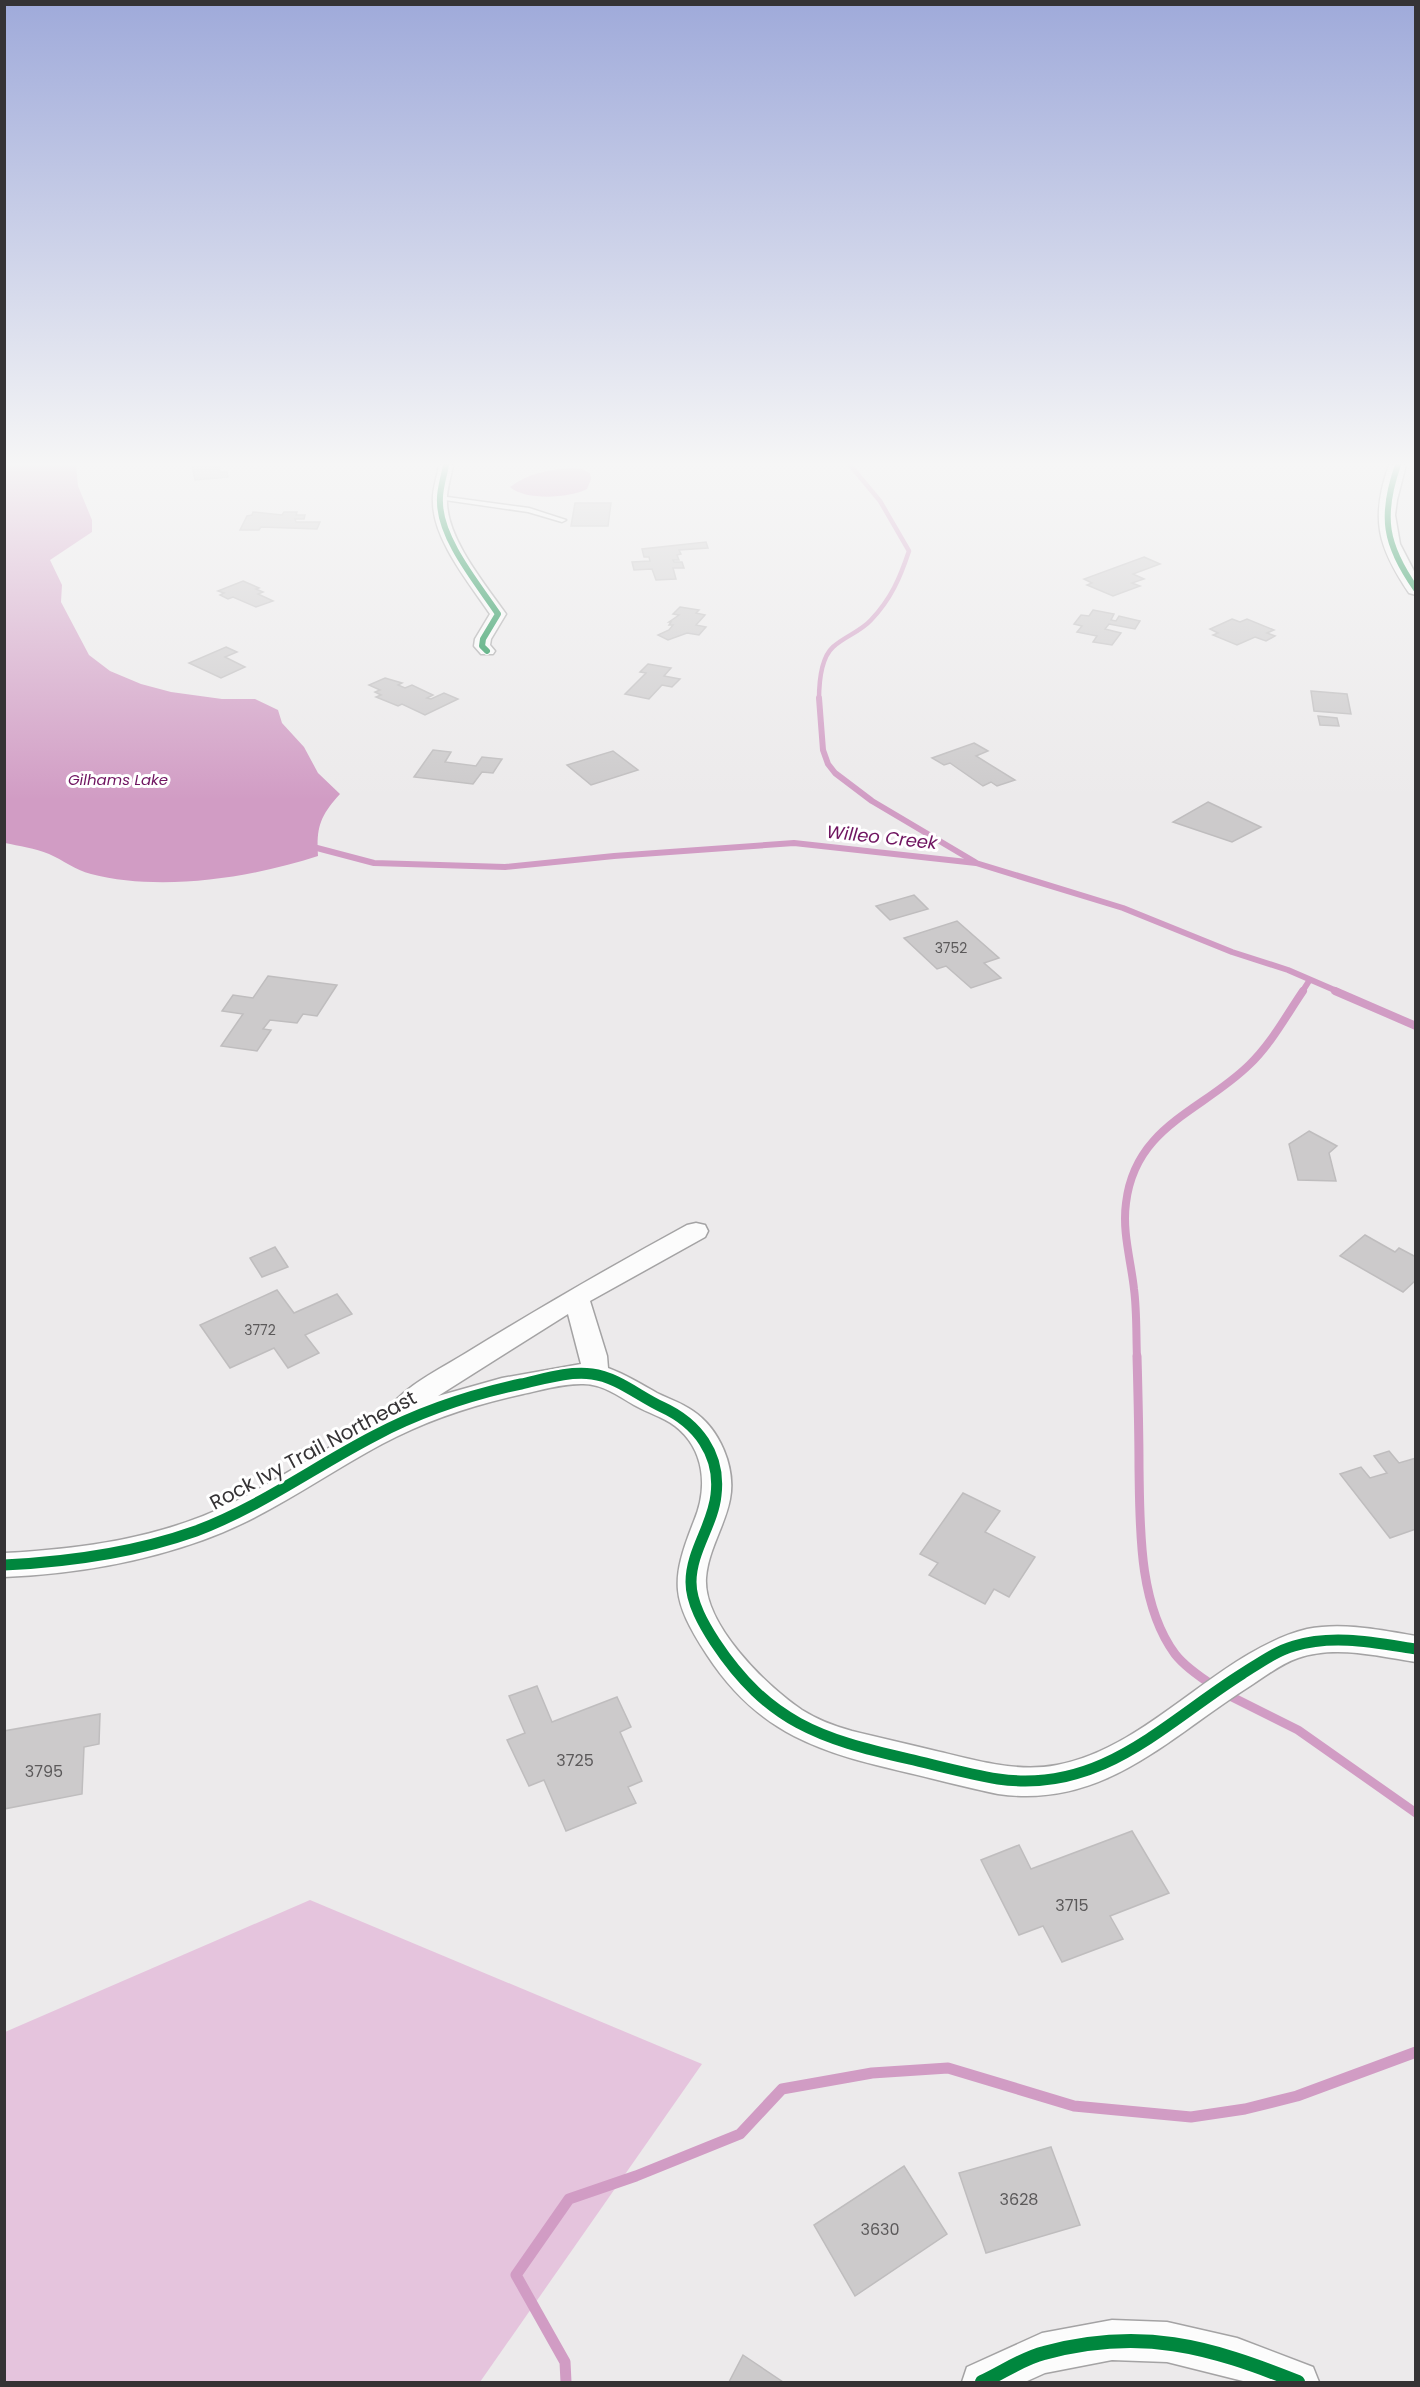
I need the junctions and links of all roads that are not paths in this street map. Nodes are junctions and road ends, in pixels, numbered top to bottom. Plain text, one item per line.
1 (475, 576) edge
2 (1406, 576) edge
3 (1416, 589) edge
4 (487, 651) dead end
5 (696, 1232) dead end
6 (576, 1297) junction
7 (595, 1373) junction
8 (370, 1437) junction
9 (4, 1565) edge
10 (1416, 1649) edge
11 (982, 2382) edge
12 (1298, 2382) edge

1 - 4 street
2 - 3 street
5 - 6 street, Rock Ivy Trail Northeast
6 - 7 street
6 - 8 street, Rock Ivy Trail Northeast
7 - 8 street, Rock Ivy Trail Northeast
7 - 10 street
8 - 9 street, Rock Ivy Trail Northeast
11 - 12 street

